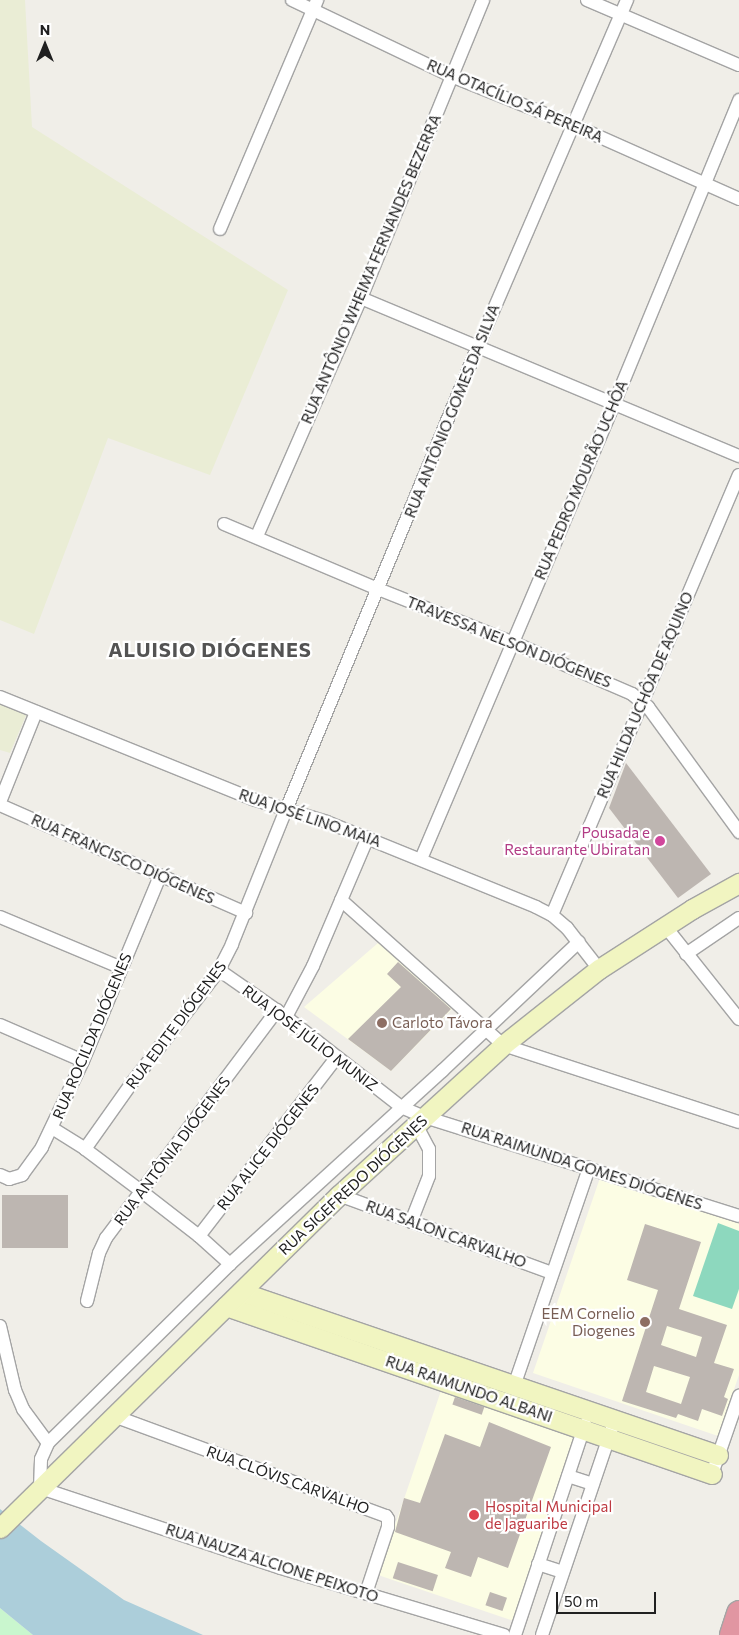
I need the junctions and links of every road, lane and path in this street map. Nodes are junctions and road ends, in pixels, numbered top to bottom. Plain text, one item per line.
1 (292, 0) edge
2 (483, 0) edge
3 (587, 0) edge
4 (627, 0) edge
5 (314, 3) edge
6 (621, 13) junction
7 (739, 65) edge
8 (451, 76) junction
9 (739, 100) edge
10 (573, 125) junction
11 (704, 184) junction
12 (739, 199) edge
13 (220, 229) dead end
14 (361, 298) junction
15 (478, 346) junction
16 (614, 404) junction
17 (739, 456) edge
18 (739, 475) edge
19 (224, 524) dead end
20 (257, 536) junction
21 (378, 589) junction
22 (512, 642) junction
23 (0, 697) edge
24 (642, 702) junction
25 (36, 712) junction
26 (0, 803) edge
27 (286, 810) junction
28 (739, 832) edge
29 (368, 838) junction
30 (421, 859) junction
31 (160, 876) junction
32 (739, 883) edge
33 (341, 900) junction
34 (246, 913) junction
35 (552, 915) junction
36 (0, 917) edge
37 (739, 918) edge
38 (665, 926) junction
39 (579, 942) junction
40 (686, 954) junction
41 (122, 968) junction
42 (599, 969) junction
43 (219, 970) junction
44 (282, 1013) junction
45 (739, 1019) edge
46 (0, 1024) edge
47 (487, 1029) junction
48 (503, 1045) junction
49 (336, 1058) junction
50 (83, 1061) junction
51 (401, 1107) junction
52 (420, 1121) junction
53 (739, 1122) edge
54 (52, 1128) junction
55 (86, 1149) junction
56 (589, 1168) junction
57 (2, 1176) edge
58 (141, 1191) junction
59 (339, 1195) junction
60 (739, 1216) edge
61 (411, 1222) junction
62 (199, 1236) junction
63 (230, 1264) junction
64 (552, 1273) junction
65 (241, 1292) junction
66 (88, 1302) dead end
67 (226, 1306) junction
68 (300, 1322) junction
69 (0, 1326) edge
70 (437, 1369) junction
71 (514, 1386) junction
72 (739, 1396) edge
73 (590, 1410) junction
74 (114, 1416) junction
75 (583, 1428) junction
76 (612, 1428) junction
77 (48, 1443) junction
78 (718, 1455) junction
79 (712, 1474) joint
80 (568, 1476) junction
81 (593, 1484) junction
82 (40, 1488) junction
83 (6, 1522) edge
84 (538, 1564) junction
85 (563, 1572) junction
86 (366, 1593) junction
87 (504, 1635) edge
88 (515, 1635) edge
89 (542, 1635) edge

1 - 5 street, RUA OTACÍLIO SÁ PEREIRA
2 - 8 street, RUA ANTÔNIO WHEIMA FERNANDES BEZERRA
3 - 6 street
4 - 6 street, RUA ANTÔNIO GOMES DA SILVA
5 - 8 street, RUA OTACÍLIO SÁ PEREIRA
5 - 13 street
6 - 7 street
6 - 10 street, RUA ANTÔNIO GOMES DA SILVA
8 - 10 street, RUA OTACÍLIO SÁ PEREIRA
8 - 14 street, RUA ANTÔNIO WHEIMA FERNANDES BEZERRA
9 - 11 street, RUA PEDRO MOURÃO UCHÔA
10 - 11 street, RUA OTACÍLIO SÁ PEREIRA
10 - 15 street, RUA ANTÔNIO GOMES DA SILVA
11 - 12 street, RUA OTACÍLIO SÁ PEREIRA
11 - 16 street, RUA PEDRO MOURÃO UCHÔA
14 - 15 street
14 - 20 street, RUA ANTÔNIO WHEIMA FERNANDES BEZERRA
15 - 16 street
15 - 21 street, RUA ANTÔNIO GOMES DA SILVA
16 - 17 street
16 - 22 street, RUA PEDRO MOURÃO UCHÔA
18 - 24 street, RUA HILDA UCHÔA DE AQUINO
19 - 20 street, TRAVESSA NELSON DIÓGENES
20 - 21 street, TRAVESSA NELSON DIÓGENES
21 - 22 street, TRAVESSA NELSON DIÓGENES
21 - 27 street, RUA ANTÔNIO GOMES DA SILVA
22 - 24 street, TRAVESSA NELSON DIÓGENES
22 - 30 street, RUA PEDRO MOURÃO UCHÔA
23 - 25 street, RUA JOSÉ LINO MAIA
24 - 28 street, TRAVESSA NELSON DIÓGENES
24 - 35 street, RUA HILDA UCHÔA DE AQUINO
25 - 26 street
25 - 27 street, RUA JOSÉ LINO MAIA
26 - 31 street, RUA FRANCISCO DIÓGENES
27 - 29 street, RUA JOSÉ LINO MAIA
27 - 34 street, RUA EDITE DIÓGENES
29 - 30 street, RUA JOSÉ LINO MAIA
29 - 33 street, RUA ANTÔNIA DIÓGENES
30 - 35 street, RUA JOSÉ LINO MAIA
31 - 34 street, RUA FRANCISCO DIÓGENES
31 - 41 street, RUA ROCILDA DIÓGENES
32 - 38 main road, RUA SIGEFREDO DIÓGENES
33 - 44 street, RUA ANTÔNIA DIÓGENES
33 - 47 street
34 - 43 street, RUA EDITE DIÓGENES
35 - 39 street, RUA JOSÉ LINO MAIA
36 - 41 street
37 - 40 street
38 - 40 street
38 - 42 main road, RUA SIGEFREDO DIÓGENES
39 - 42 street, RUA JOSÉ LINO MAIA
39 - 47 street
40 - 45 street
41 - 50 street, RUA ROCILDA DIÓGENES
42 - 48 main road, RUA SIGEFREDO DIÓGENES
43 - 44 street, RUA JOSÉ JÚLIO MUNIZ
43 - 55 street, RUA EDITE DIÓGENES
44 - 49 street, RUA JOSÉ JÚLIO MUNIZ
44 - 58 street, RUA ANTÔNIA DIÓGENES
46 - 50 street
47 - 48 street
47 - 51 street
48 - 52 main road, RUA SIGEFREDO DIÓGENES
48 - 53 street
49 - 51 street, RUA JOSÉ JÚLIO MUNIZ
49 - 62 street, RUA ALICE DIÓGENES
50 - 54 street, RUA ROCILDA DIÓGENES
51 - 52 street, RUA JOSÉ JÚLIO MUNIZ
51 - 63 street
52 - 56 street, RUA RAIMUNDA GOMES DIÓGENES
52 - 59 main road, RUA SIGEFREDO DIÓGENES
52 - 61 street
54 - 55 street
54 - 57 street, RUA ROCILDA DIÓGENES
55 - 58 street
56 - 60 street, RUA RAIMUNDA GOMES DIÓGENES
56 - 64 street
58 - 62 street
58 - 66 street, RUA ANTÔNIA DIÓGENES
59 - 61 street, RUA SALON CARVALHO
59 - 65 main road, RUA SIGEFREDO DIÓGENES
61 - 64 street, RUA SALON CARVALHO
62 - 63 street
63 - 77 street
64 - 71 street
65 - 67 main road, RUA SIGEFREDO DIÓGENES
65 - 68 main road, RUA RAIMUNDO ALBANI
67 - 68 main road, RUA RAIMUNDO ALBANI
67 - 74 main road, RUA SIGEFREDO DIÓGENES
68 - 70 main road, RUA RAIMUNDO ALBANI
69 - 77 street
70 - 71 main road, RUA RAIMUNDO ALBANI
70 - 75 main road, RUA RAIMUNDO ALBANI
71 - 73 main road, RUA RAIMUNDO ALBANI
72 - 78 street
73 - 75 street
73 - 76 main road, RUA RAIMUNDO ALBANI
74 - 82 main road, RUA SIGEFREDO DIÓGENES
74 - 86 street, RUA CLÓVIS CARVALHO
75 - 76 main road, RUA RAIMUNDO ALBANI
75 - 80 street
76 - 78 main road, RUA RAIMUNDO ALBANI
76 - 79 main road, RUA RAIMUNDO ALBANI
76 - 81 street
77 - 82 street
78 - 79 street
80 - 81 street
80 - 84 street
81 - 85 street
82 - 83 main road, RUA SIGEFREDO DIÓGENES
82 - 86 street, RUA NAUZA ALCIONE PEIXOTO
84 - 85 street
84 - 88 street
85 - 89 street
86 - 87 street, RUA NAUZA ALCIONE PEIXOTO

